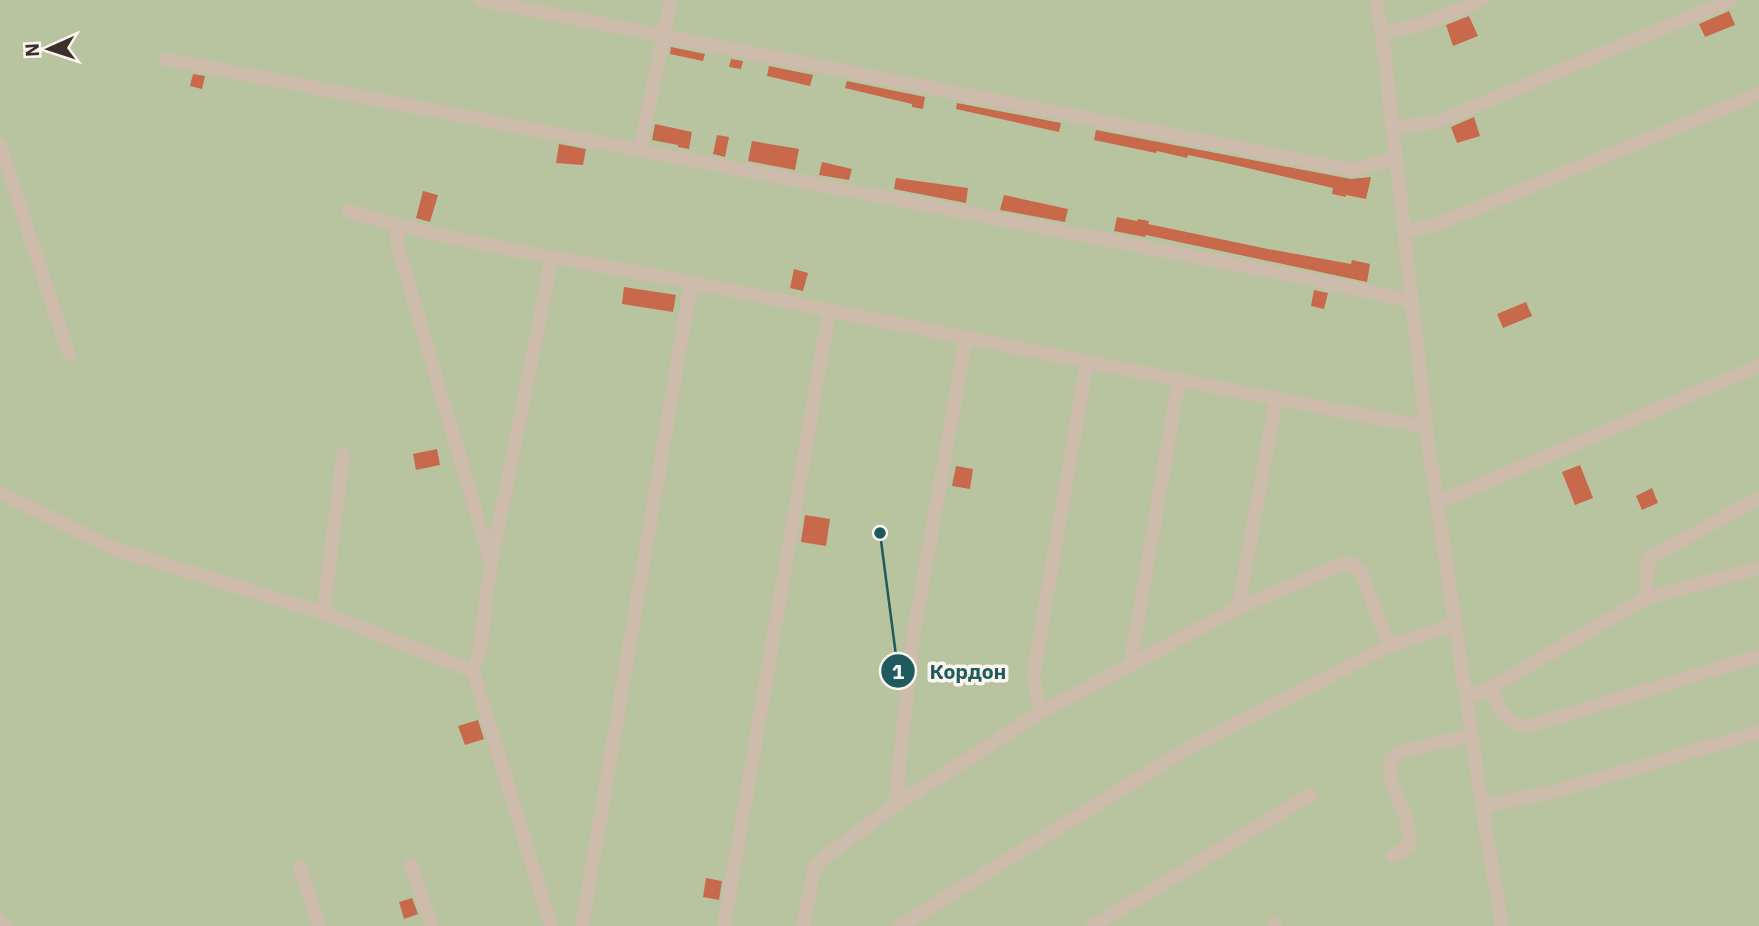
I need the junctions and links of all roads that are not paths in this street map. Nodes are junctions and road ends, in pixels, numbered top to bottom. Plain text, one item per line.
1 (480, 0) edge
2 (671, 0) edge
3 (1376, 0) edge
4 (1482, 0) edge
5 (1731, 0) edge
6 (1382, 34) junction
7 (665, 35) junction
8 (166, 59) dead end
9 (1759, 94) edge
10 (1393, 128) junction
11 (0, 146) edge
12 (640, 149) junction
13 (1395, 158) junction
14 (348, 211) dead end
15 (397, 226) junction
16 (1404, 232) junction
17 (552, 257) junction
18 (691, 282) junction
19 (1412, 301) junction
20 (829, 311) junction
21 (966, 338) junction
22 (69, 354) dead end
23 (1087, 361) junction
24 (1759, 366) edge
25 (1180, 379) junction
26 (1276, 400) junction
27 (1426, 427) junction
28 (343, 454) dead end
29 (0, 493) edge
30 (1759, 498) edge
31 (1437, 503) junction
32 (491, 563) junction
33 (1759, 568) edge
34 (1646, 598) junction
35 (1238, 608) junction
36 (323, 612) junction
37 (1454, 625) junction
38 (1389, 646) junction
39 (1759, 656) edge
40 (1130, 666) junction
41 (473, 671) junction
42 (1490, 688) junction
43 (1467, 698) junction
44 (1041, 712) junction
45 (1759, 732) edge
46 (1472, 735) junction
47 (1310, 795) dead end
48 (895, 806) junction
49 (1482, 806) junction
50 (1393, 856) dead end
51 (411, 864) dead end
52 (300, 867) dead end
53 (0, 920) edge
54 (6, 926) edge
55 (318, 926) edge
56 (432, 926) edge
57 (551, 926) edge
58 (582, 926) edge
59 (724, 926) edge
60 (803, 926) edge
61 (900, 926) edge
62 (1093, 926) edge
63 (1502, 926) edge

1 - 7 street
2 - 7 street
3 - 6 street
4 - 6 street
5 - 10 street
6 - 10 street
7 - 12 street
7 - 13 street
8 - 12 street
9 - 16 street
10 - 13 street
11 - 22 street
12 - 19 street
13 - 16 street
14 - 15 street
15 - 17 street
15 - 32 street
16 - 19 street
17 - 18 street
17 - 32 street
18 - 20 street
18 - 58 street
19 - 27 street
20 - 21 street
20 - 59 street
21 - 23 street
21 - 48 street
23 - 25 street
23 - 44 street
24 - 31 street
25 - 26 street
25 - 40 street
26 - 27 street
26 - 35 street
27 - 31 street
28 - 36 street
29 - 36 street
30 - 34 street
31 - 37 street
32 - 41 street
33 - 34 street
34 - 42 street
35 - 38 street
35 - 40 street
36 - 41 street
37 - 38 street
37 - 43 street
38 - 61 street
39 - 42 street
40 - 44 street
41 - 57 street
42 - 43 street
43 - 46 street
44 - 48 street
45 - 49 street
46 - 49 street
46 - 50 street
47 - 62 street
48 - 60 street
49 - 63 street
51 - 56 street
52 - 55 street
53 - 54 street

